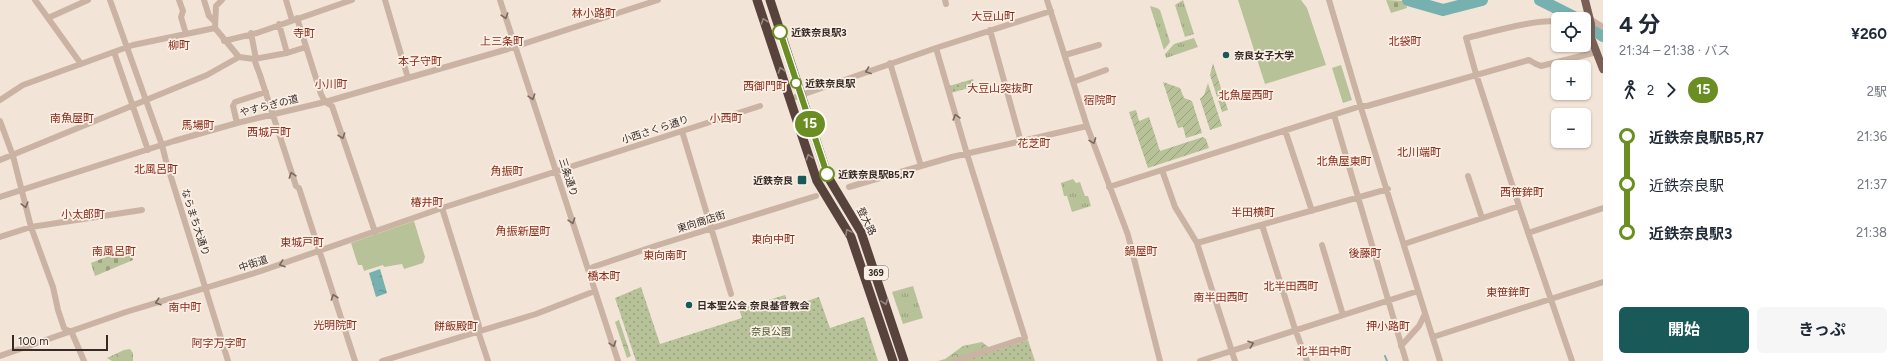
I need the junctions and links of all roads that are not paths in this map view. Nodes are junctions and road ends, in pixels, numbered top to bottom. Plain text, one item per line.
1 (35, 0) edge
2 (88, 0) edge
3 (110, 0) edge
4 (179, 0) edge
5 (204, 0) edge
6 (222, 0) edge
7 (286, 0) edge
8 (352, 0) edge
9 (385, 0) edge
10 (500, 0) edge
11 (658, 0) edge
12 (757, 0) edge
13 (770, 0) edge
14 (1047, 0) edge
15 (1329, 0) edge
16 (1585, 0) edge
17 (338, 2) edge
18 (1051, 11) junction
19 (1588, 12) edge
20 (48, 18) junction
21 (294, 19) junction
22 (1551, 20) edge
23 (214, 21) junction
24 (1591, 21) edge
25 (279, 24) junction
26 (1603, 27) edge
27 (215, 28) junction
28 (990, 30) junction
29 (186, 34) junction
30 (251, 34) junction
31 (224, 41) junction
32 (1591, 41) edge
33 (1099, 45) dead end
34 (515, 47) junction
35 (127, 48) junction
36 (306, 48) junction
37 (936, 48) junction
38 (114, 52) junction
39 (1597, 52) junction
40 (287, 53) junction
41 (1065, 55) junction
42 (239, 57) junction
43 (255, 59) junction
44 (890, 63) junction
45 (81, 64) junction
46 (1603, 69) edge
47 (1106, 70) dead end
48 (1476, 74) junction
49 (408, 78) junction
50 (1073, 82) junction
51 (266, 92) junction
52 (800, 96) junction
53 (790, 99) junction
54 (0, 100) edge
55 (146, 100) junction
56 (326, 102) junction
57 (133, 106) junction
58 (760, 106) dead end
59 (1361, 106) junction
60 (273, 114) junction
61 (1334, 115) junction
62 (0, 121) edge
63 (237, 123) junction
64 (1087, 126) junction
65 (1285, 130) junction
66 (682, 131) junction
67 (1022, 142) junction
68 (162, 145) junction
69 (148, 150) junction
70 (967, 154) junction
71 (13, 156) junction
72 (0, 160) edge
73 (921, 166) junction
74 (1162, 170) junction
75 (556, 172) junction
76 (1468, 176) dead end
77 (849, 187) dead end
78 (1109, 187) junction
79 (1388, 189) junction
80 (21, 191) junction
81 (816, 196) dead end
82 (0, 197) edge
83 (1359, 198) junction
84 (1519, 206) junction
85 (442, 208) junction
86 (1603, 208) edge
87 (142, 210) dead end
88 (1312, 211) junction
89 (1482, 218) junction
90 (1262, 225) junction
91 (31, 227) junction
92 (711, 228) junction
93 (375, 232) junction
94 (1528, 232) junction
95 (0, 237) edge
96 (1197, 243) junction
97 (1404, 244) junction
98 (1322, 245) dead end
99 (868, 250) junction
100 (319, 251) junction
101 (858, 253) junction
102 (593, 267) dead end
103 (1603, 282) edge
104 (206, 289) junction
105 (1418, 290) junction
106 (595, 291) junction
107 (731, 294) dead end
108 (1551, 299) junction
109 (1388, 300) junction
110 (1425, 314) junction
111 (1343, 315) junction
112 (1295, 329) junction
113 (478, 331) junction
114 (70, 332) junction
115 (1432, 337) junction
116 (1402, 346) junction
117 (1232, 351) junction
118 (0, 356) edge
119 (84, 361) edge
120 (228, 361) edge
121 (355, 361) edge
122 (382, 361) edge
123 (488, 361) edge
124 (618, 361) edge
125 (893, 361) edge
126 (904, 361) edge
127 (955, 361) edge
128 (1160, 361) edge
129 (1200, 361) edge
130 (1235, 361) edge
131 (1307, 361) edge
132 (1406, 361) edge
133 (1440, 361) edge
134 (1572, 361) edge

1 - 20 street
2 - 20 street
3 - 35 street, ならまち大通り
4 - 29 street
5 - 23 street
6 - 23 street
7 - 21 street
8 - 17 street
9 - 49 street
10 -> 34 street, 三条通り
11 - 34 street, やすらぎの道
53 -> 12 highway, 369
13 - 52 highway, 369
14 - 18 street
15 - 59 street
16 - 19 main road
17 - 21 street
18 - 28 street
18 - 41 street
20 - 45 street
21 - 25 street
21 - 36 street
22 - 48 street
23 - 27 street
24 - 26 street
25 - 30 street
25 - 40 street
27 - 29 street
27 - 31 street
28 - 37 street
28 - 67 street
29 - 35 street
30 - 31 street
30 - 43 street
31 - 42 street
32 - 39 main road
33 - 41 street
34 - 49 street, やすらぎの道
34 -> 75 street, 三条通り
35 - 38 street
35 - 55 street, ならまち大通り
36 - 40 street
36 - 56 street
37 - 44 street
70 -> 37 street
38 - 45 street
38 - 57 street
39 - 46 main road
39 - 48 street
40 - 43 street
41 - 50 street
42 - 43 street
42 - 55 street
43 - 51 street
44 -> 52 street
44 - 73 street
45 - 54 street
47 - 50 street
48 - 59 street
48 - 84 street
49 - 56 street, やすらぎの道
50 - 64 street
51 - 60 street
51 - 63 street
52 - 53 street
52 - 99 highway, 登大路 / 369
101 -> 53 highway, 369
55 - 57 street
55 - 68 street, ならまち大通り
56 - 60 street, やすらぎの道
56 -> 93 street
57 - 69 street
57 - 71 street
58 - 66 street, 小西さくら通り
59 - 61 street
59 - 79 street
60 - 63 street, やすらぎの道
100 -> 60 street
61 - 65 street
61 - 83 street
62 - 71 street
63 - 68 street, やすらぎの道
64 - 67 street
64 -> 78 street
65 - 74 street
65 - 88 street
66 - 75 street, 小西さくら通り
66 - 92 street
67 - 70 street
68 - 69 street, やすらぎの道
68 - 104 street, ならまち大通り
69 - 80 street, やすらぎの道
70 - 73 street
70 - 127 street
71 - 72 street
71 - 80 street
73 - 77 street
74 - 78 street
74 - 96 street
75 - 85 street, 中街道
75 -> 106 street, 三条通り
76 - 89 street
78 - 128 street
79 - 83 street
79 - 97 street
80 - 82 street, やすらぎの道
80 -> 91 street
81 - 92 street, 東向商店街
83 - 88 street
83 - 109 street
84 - 89 street
84 - 94 street
85 - 93 street, 中街道
85 - 113 street
86 - 94 street
87 - 91 street
88 - 90 street
89 - 97 street
90 - 96 street
90 - 112 street
91 - 95 street
91 - 114 street
92 - 102 street, 東向商店街
92 - 107 street
93 - 100 street, 中街道
94 - 108 street
96 - 117 street
97 - 105 street
98 - 111 street
99 - 101 highway
99 -> 126 highway, 登大路 / 369
100 -> 104 street, 中街道
121 -> 100 street
101 - 125 highway, 369
103 - 108 street
104 -> 114 street, 中街道
104 - 120 street, ならまち大通り
105 - 109 street
105 - 110 street
106 - 113 street
106 -> 124 street, 三条通り
108 - 115 street
108 - 134 street
109 - 111 street
109 - 116 street
110 - 115 street
110 - 116 street
111 - 112 street
117 -> 112 street
112 - 131 street
113 - 122 street
113 - 123 street
114 - 118 street, 中街道
114 - 119 street
115 - 133 street
116 - 132 street
117 - 129 street
117 - 130 street

